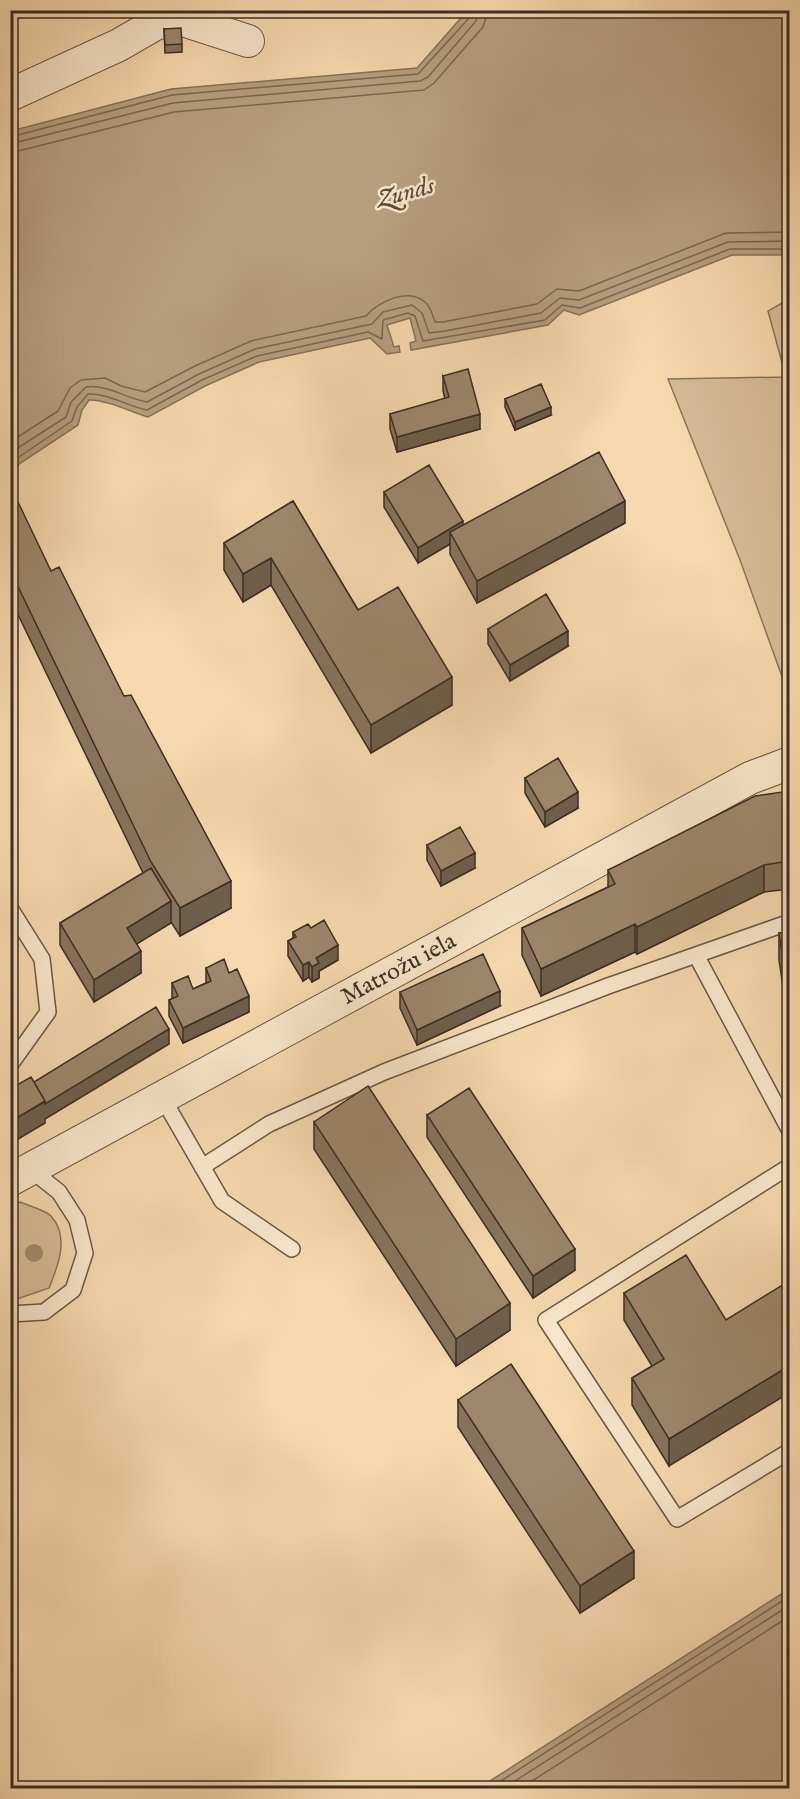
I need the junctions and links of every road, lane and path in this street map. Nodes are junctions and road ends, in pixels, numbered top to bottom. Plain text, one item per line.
1 (248, 42) dead end
2 (10, 95) edge
3 (789, 763) edge
4 (10, 908) edge
5 (789, 922) edge
6 (696, 955) junction
7 (10, 1065) edge
8 (162, 1097) junction
9 (784, 1109) edge
10 (789, 1131) edge
11 (789, 1166) edge
12 (202, 1167) junction
13 (20, 1174) edge
14 (292, 1249) dead end
15 (10, 1314) edge
16 (789, 1451) edge

1 - 2 street
3 - 8 street, Matrožu iela
4 - 7 lane
5 - 6 lane
6 - 9 lane
6 - 12 lane
8 - 12 lane
8 - 13 street, Matrožu iela
9 - 10 lane
11 - 16 lane
12 - 14 lane
13 - 15 lane

